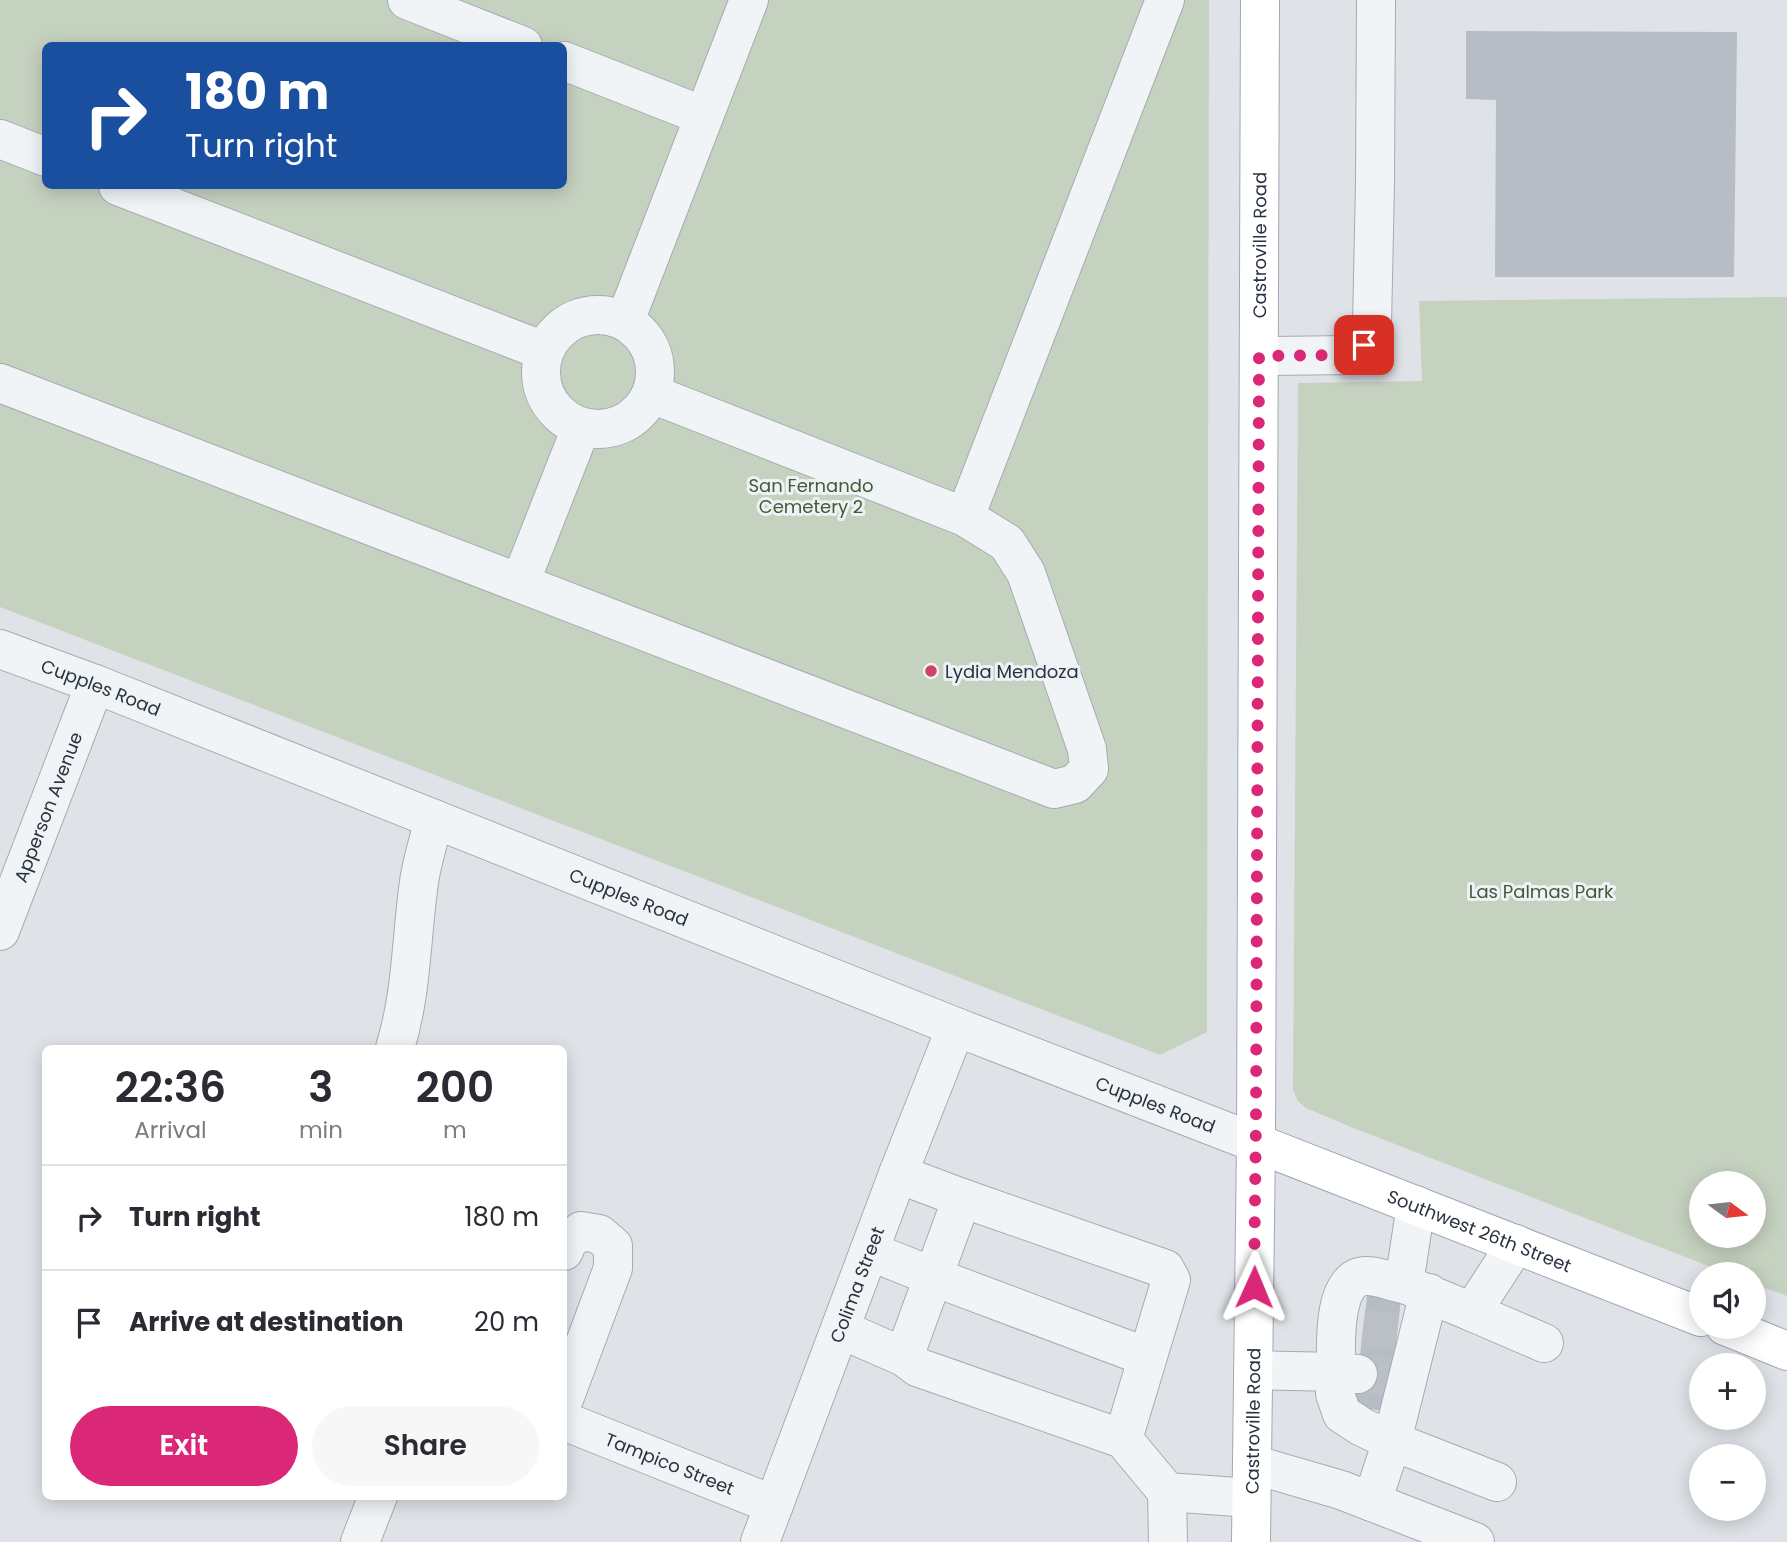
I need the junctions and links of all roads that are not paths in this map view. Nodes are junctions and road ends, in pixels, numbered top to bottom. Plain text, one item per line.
1 (407, 0) edge
2 (749, 0) edge
3 (1165, 0) edge
4 (1260, 0) edge
5 (1376, 0) edge
6 (513, 42) edge
7 (567, 62) edge
8 (704, 116) junction
9 (0, 139) edge
10 (42, 155) edge
11 (126, 189) edge
12 (625, 321) junction
13 (544, 351) junction
14 (1259, 356) junction
15 (0, 383) edge
16 (652, 394) junction
17 (581, 428) junction
18 (965, 517) junction
19 (520, 583) junction
20 (0, 649) edge
21 (95, 684) junction
22 (434, 819) junction
23 (0, 931) edge
24 (956, 1027) junction
25 (396, 1045) edge
26 (1256, 1143) junction
27 (898, 1174) junction
28 (962, 1198) junction
29 (1416, 1205) junction
30 (567, 1244) edge
31 (1516, 1244) junction
32 (869, 1251) junction
33 (934, 1277) junction
34 (1417, 1289) junction
35 (1472, 1312) junction
36 (1689, 1312) edge
37 (840, 1329) junction
38 (1379, 1330) junction
39 (1757, 1339) edge
40 (1544, 1343) dead end
41 (1787, 1351) edge
42 (904, 1357) junction
43 (1147, 1357) junction
44 (1253, 1370) junction
45 (1374, 1376) junction
46 (567, 1391) edge
47 (567, 1422) edge
48 (1123, 1439) junction
49 (1392, 1441) junction
50 (1251, 1481) junction
51 (1497, 1482) dead end
52 (1167, 1492) junction
53 (376, 1500) edge
54 (1372, 1502) junction
55 (774, 1505) junction
56 (360, 1542) edge
57 (760, 1542) edge
58 (1168, 1542) edge
59 (1251, 1542) edge
60 (1475, 1542) edge

1 - 6 street
2 - 8 street
3 - 18 street
4 - 14 main road, Castroville Road
5 - 14 street
7 - 8 street
8 - 12 street
9 - 10 street
11 - 13 street
12 - 13 street
12 - 16 street
13 - 17 street
14 - 26 main road, Castroville Road
15 - 19 street
16 - 17 street
16 - 18 street
17 - 19 street
18 - 19 street
20 - 21 street, Cupples Road
21 - 22 street, Cupples Road
21 - 23 street, Apperson Avenue
22 - 24 street, Cupples Road
22 - 25 street
24 - 26 street, Cupples Road
24 - 27 street, Colima Street
26 - 29 main road, Southwest 26th Street
26 - 44 main road, Castroville Road
27 - 28 street
27 - 32 street, Colima Street
28 - 33 street
28 - 43 street
29 - 31 main road, Southwest 26th Street
29 - 34 street
30 - 46 street
31 - 35 street
31 - 36 main road, Southwest 26th Street
32 - 33 street
32 - 37 street, Colima Street
33 - 42 street
33 - 43 street
34 - 35 street
34 - 38 street
34 - 38 street
35 - 40 street
37 - 42 street
37 - 55 street, Colima Street
38 - 45 street
38 - 45 street
39 - 41 main road
42 - 48 street
43 - 48 street
44 - 45 street
44 - 50 main road, Castroville Road
45 - 49 street
45 - 49 street
47 - 55 street, Tampico Street
48 - 52 street
49 - 51 street
49 - 54 street
50 - 52 street
50 - 54 street
50 - 59 main road, Castroville Road
52 - 58 street
53 - 56 street
54 - 60 street
55 - 57 street, Colima Street

